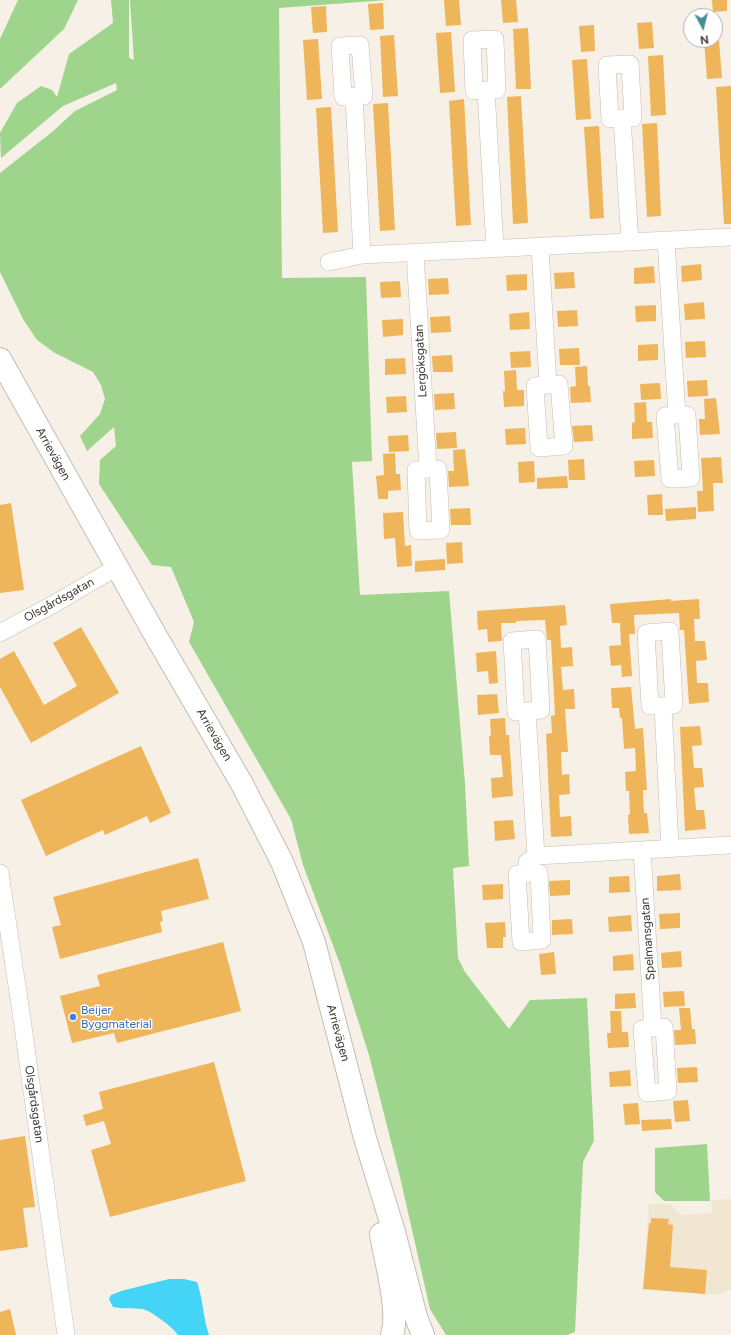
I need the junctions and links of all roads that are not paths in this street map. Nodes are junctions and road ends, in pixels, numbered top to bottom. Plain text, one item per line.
1 (486, 90) dead end
2 (354, 96) dead end
3 (622, 118) dead end
4 (731, 237) edge
5 (666, 240) junction
6 (630, 242) junction
7 (540, 247) junction
8 (495, 249) junction
9 (415, 253) junction
10 (362, 255) junction
11 (328, 262) dead end
12 (0, 359) edge
13 (548, 385) dead end
14 (677, 415) dead end
15 (428, 469) dead end
16 (117, 567) junction
17 (0, 633) edge
18 (663, 706) dead end
19 (527, 711) dead end
20 (731, 845) edge
21 (670, 848) junction
22 (642, 850) junction
23 (536, 856) junction
24 (0, 873) edge
25 (527, 873) dead end
26 (653, 1028) dead end
27 (365, 1138) junction
28 (66, 1335) edge
29 (392, 1335) edge
30 (423, 1335) edge

1 - 8 street
2 - 10 street
3 - 6 street
4 - 5 street
5 - 6 street
5 - 14 street
6 - 7 street
7 - 8 street
7 - 13 street
8 - 9 street
9 - 10 street
9 - 15 street, Lergöksgatan
10 - 11 street
12 - 16 main road, Arrievägen
16 - 17 street, Olsgårdsgatan
16 - 27 main road, Arrievägen
18 - 21 street
19 - 23 street
20 - 21 street
21 - 22 street
22 - 23 street
22 - 26 street, Spelmansgatan
23 - 25 street
24 - 28 street, Olsgårdsgatan
27 - 29 main road, Arrievägen
27 - 30 main road, Arrievägen

